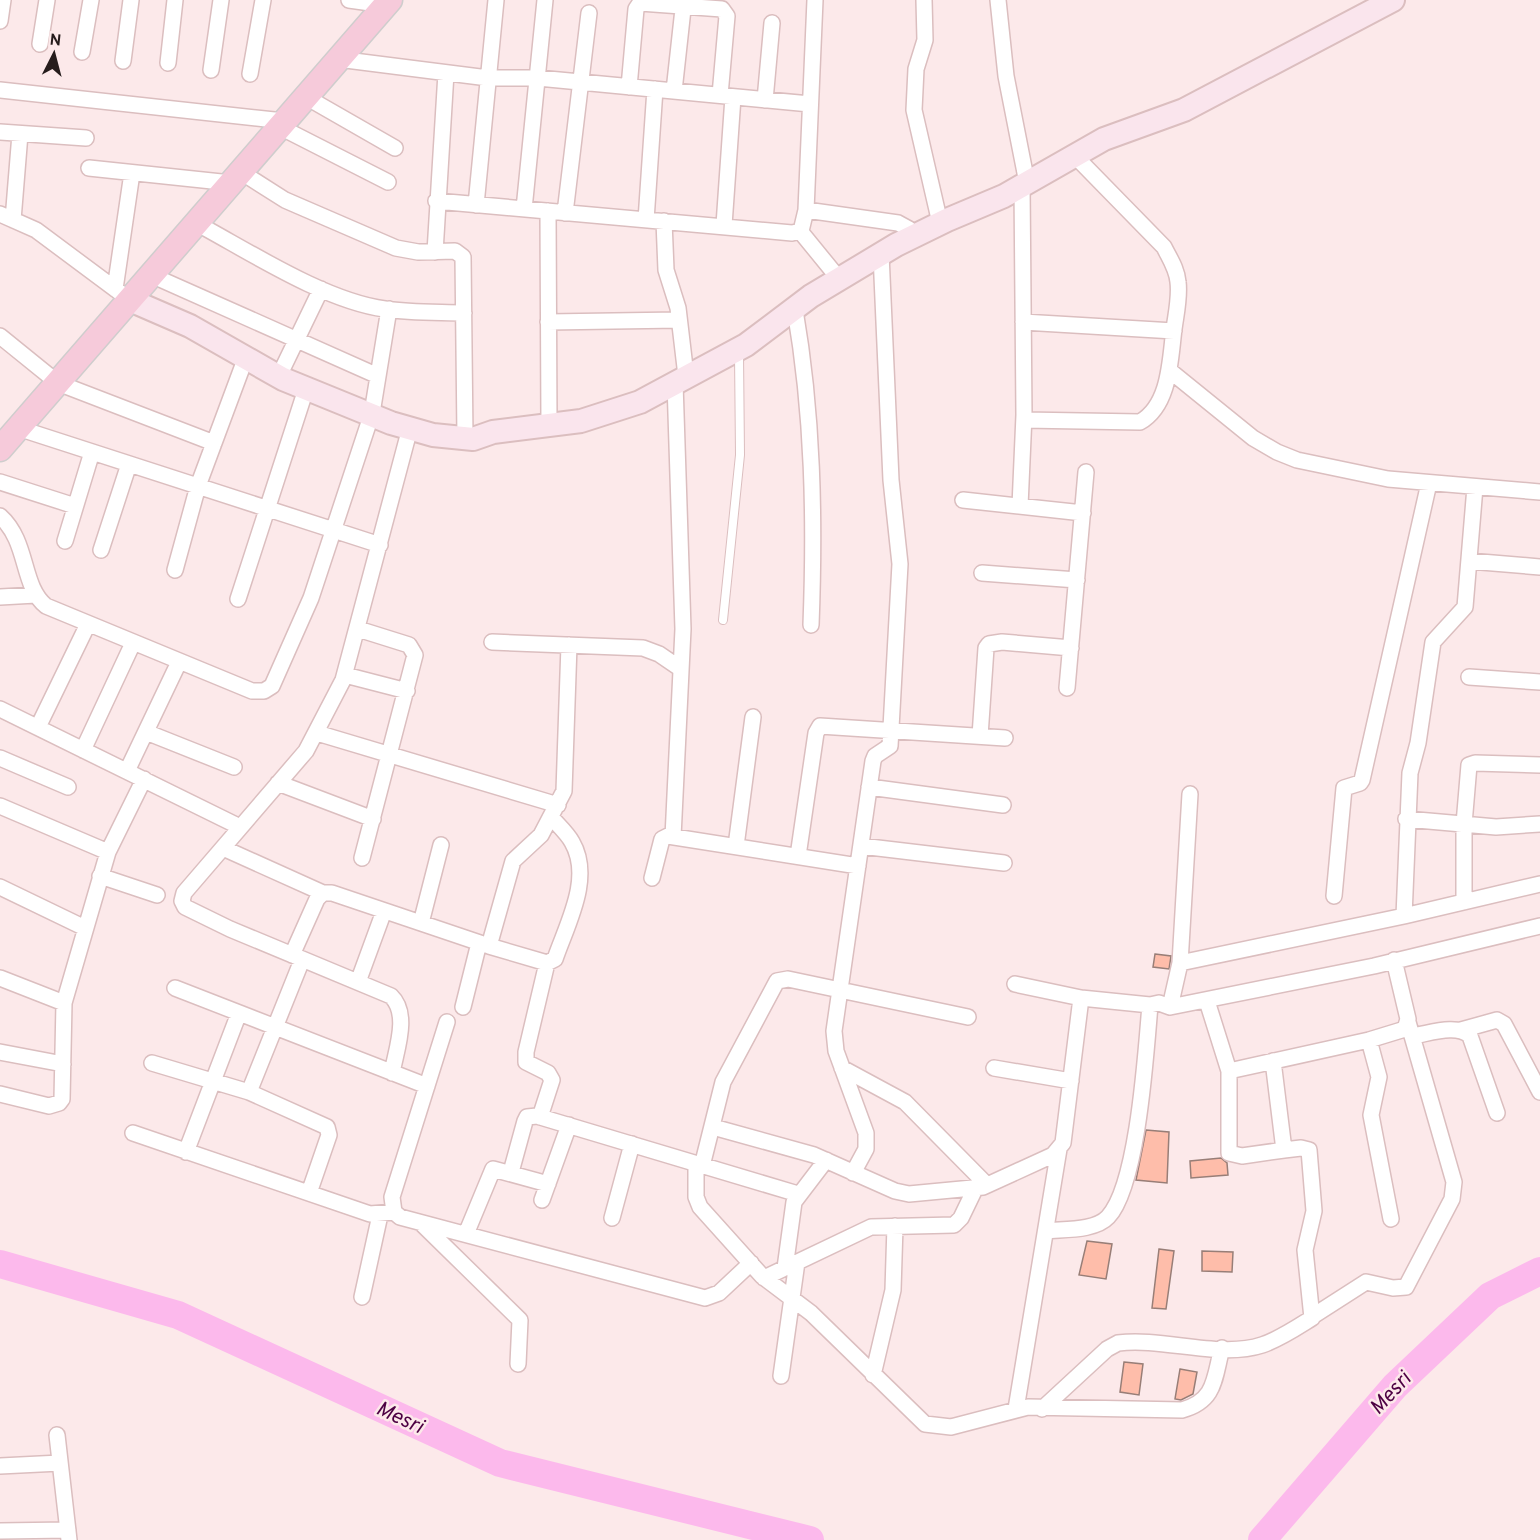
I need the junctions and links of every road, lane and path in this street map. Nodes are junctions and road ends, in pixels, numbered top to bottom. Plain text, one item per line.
1 (3, 0) edge
2 (47, 0) edge
3 (91, 0) edge
4 (132, 0) edge
5 (175, 0) edge
6 (220, 0) edge
7 (263, 0) edge
8 (349, 0) edge
9 (496, 0) edge
10 (545, 0) edge
11 (814, 0) edge
12 (924, 0) edge
13 (998, 0) edge
14 (1393, 0) edge
15 (388, 2) edge
16 (684, 3) edge
17 (589, 13) dead end
18 (0, 21) edge
19 (772, 24) dead end
20 (40, 44) dead end
21 (82, 52) dead end
22 (338, 59) junction
23 (123, 61) dead end
24 (168, 63) dead end
25 (211, 70) dead end
26 (446, 73) junction
27 (250, 74) dead end
28 (488, 78) junction
29 (538, 78) junction
30 (580, 82) junction
31 (629, 87) junction
32 (655, 89) junction
33 (0, 90) edge
34 (674, 91) junction
35 (726, 96) junction
36 (306, 97) junction
37 (765, 100) junction
38 (810, 104) junction
39 (282, 124) junction
40 (0, 132) edge
41 (20, 134) junction
42 (86, 138) dead end
43 (395, 148) dead end
44 (1076, 156) junction
45 (89, 168) dead end
46 (132, 173) junction
47 (236, 177) junction
48 (388, 182) dead end
49 (1024, 185) junction
50 (436, 201) junction
51 (476, 205) junction
52 (524, 209) junction
53 (806, 210) junction
54 (548, 211) junction
55 (566, 213) junction
56 (7, 217) edge
57 (646, 220) junction
58 (664, 221) junction
59 (196, 223) junction
60 (940, 223) junction
61 (724, 225) junction
62 (800, 231) junction
63 (915, 237) junction
64 (435, 252) junction
65 (881, 254) junction
66 (151, 275) junction
67 (840, 279) junction
68 (321, 289) junction
69 (122, 294) junction
70 (389, 309) junction
71 (795, 310) junction
72 (464, 313) junction
73 (679, 320) junction
74 (548, 322) junction
75 (1023, 322) junction
76 (1174, 331) junction
77 (0, 336) edge
78 (297, 341) junction
79 (739, 349) junction
80 (246, 357) junction
81 (1169, 370) junction
82 (279, 376) junction
83 (378, 376) junction
84 (681, 380) junction
85 (58, 382) junction
86 (306, 389) junction
87 (372, 414) junction
88 (1024, 420) junction
89 (549, 424) junction
90 (18, 428) junction
91 (410, 428) junction
92 (465, 438) junction
93 (214, 443) junction
94 (0, 449) edge
95 (92, 452) junction
96 (129, 464) junction
97 (1086, 472) dead end
98 (0, 482) edge
99 (1428, 483) junction
100 (198, 486) junction
101 (1475, 487) junction
102 (1540, 492) edge
103 (963, 500) dead end
104 (1020, 506) junction
105 (75, 507) junction
106 (266, 508) junction
107 (1083, 513) junction
108 (0, 516) edge
109 (334, 530) junction
110 (65, 541) dead end
111 (380, 544) junction
112 (101, 550) dead end
113 (1469, 561) junction
114 (1540, 567) edge
115 (175, 570) dead end
116 (982, 573) dead end
117 (1077, 580) junction
118 (36, 595) junction
119 (0, 597) edge
120 (238, 598) dead end
121 (723, 620) dead end
122 (88, 624) junction
123 (811, 625) dead end
124 (358, 629) junction
125 (492, 642) dead end
126 (134, 643) junction
127 (570, 645) junction
128 (1071, 648) junction
129 (178, 662) junction
130 (681, 669) junction
131 (345, 675) junction
132 (1469, 677) dead end
133 (1540, 681) edge
134 (1067, 688) dead end
135 (407, 691) junction
136 (0, 709) edge
137 (753, 717) dead end
138 (38, 727) junction
139 (891, 730) junction
140 (146, 732) junction
141 (317, 733) junction
142 (980, 736) junction
143 (1005, 738) dead end
144 (83, 750) junction
145 (391, 756) junction
146 (0, 758) edge
147 (1540, 760) edge
148 (1540, 765) edge
149 (234, 767) dead end
150 (127, 771) junction
151 (144, 779) junction
152 (278, 783) junction
153 (68, 787) dead end
154 (869, 787) junction
155 (1190, 794) dead end
156 (1003, 805) dead end
157 (0, 806) edge
158 (554, 811) junction
159 (373, 819) junction
160 (1406, 819) junction
161 (1464, 824) junction
162 (1540, 824) edge
163 (240, 827) junction
164 (673, 837) junction
165 (441, 845) dead end
166 (736, 846) junction
167 (861, 846) junction
168 (223, 848) junction
169 (108, 852) junction
170 (798, 856) junction
171 (362, 858) dead end
172 (1004, 863) dead end
173 (858, 866) junction
174 (100, 876) junction
175 (652, 879) dead end
176 (1540, 884) edge
177 (0, 887) edge
178 (323, 893) junction
179 (157, 895) dead end
180 (1334, 896) dead end
181 (1464, 902) junction
182 (384, 911) junction
183 (1404, 916) junction
184 (421, 923) junction
185 (1540, 926) edge
186 (85, 928) junction
187 (484, 944) junction
188 (297, 957) junction
189 (1394, 960) junction
190 (548, 963) junction
191 (1180, 963) junction
192 (0, 978) edge
193 (358, 982) junction
194 (1016, 984) dead end
195 (176, 988) dead end
196 (840, 990) junction
197 (1081, 998) junction
198 (1207, 1001) junction
199 (64, 1003) junction
200 (1150, 1005) junction
201 (463, 1007) dead end
202 (1170, 1007) junction
203 (239, 1013) junction
204 (968, 1017) dead end
205 (447, 1022) dead end
206 (275, 1027) junction
207 (1410, 1029) junction
208 (1461, 1030) junction
209 (1369, 1040) junction
210 (0, 1052) edge
211 (1273, 1061) junction
212 (152, 1063) dead end
213 (63, 1064) junction
214 (842, 1068) junction
215 (994, 1068) dead end
216 (1229, 1071) junction
217 (392, 1073) junction
218 (1071, 1081) junction
219 (212, 1082) junction
220 (427, 1086) junction
221 (249, 1092) junction
222 (1540, 1092) edge
223 (0, 1094) edge
224 (1497, 1113) dead end
225 (540, 1117) junction
226 (568, 1125) junction
227 (713, 1127) junction
228 (133, 1133) dead end
229 (632, 1144) junction
230 (1059, 1149) junction
231 (1284, 1150) junction
232 (186, 1152) junction
233 (826, 1161) junction
234 (699, 1165) junction
235 (511, 1172) junction
236 (854, 1173) junction
237 (548, 1184) junction
238 (981, 1187) junction
239 (309, 1193) junction
240 (798, 1194) junction
241 (542, 1200) dead end
242 (387, 1214) junction
243 (612, 1218) dead end
244 (1390, 1219) dead end
245 (420, 1222) junction
246 (895, 1226) junction
247 (1046, 1231) junction
248 (466, 1234) junction
249 (751, 1263) junction
250 (791, 1265) junction
251 (764, 1278) junction
252 (362, 1297) dead end
253 (794, 1300) junction
254 (1313, 1316) junction
255 (1221, 1348) junction
256 (518, 1364) dead end
257 (781, 1376) dead end
258 (873, 1376) junction
259 (1016, 1409) junction
260 (1042, 1409) junction
261 (57, 1435) dead end
262 (60, 1463) junction
263 (0, 1466) edge
264 (0, 1532) edge
265 (69, 1535) edge

1 - 18 street
2 - 20 street
3 - 21 street
4 - 23 street
5 - 24 street
6 - 25 street
7 - 27 street
8 - 15 street
9 - 28 street
10 - 29 street
11 - 38 street
12 - 60 street
13 - 49 street
14 - 44 street
15 - 22 main road
16 - 31 street
16 - 34 street
16 - 35 street
17 - 30 street
19 - 37 street
22 - 26 street
22 - 36 main road
26 - 28 street
26 - 50 street
28 - 29 street
28 - 51 street
29 - 30 street
29 - 52 street
30 - 31 street
30 - 55 street
31 - 32 street
32 - 34 street
32 - 57 street
33 - 39 street
34 - 35 street
35 - 37 street
35 - 61 street
36 - 39 main road
36 - 43 street
37 - 38 street
38 - 53 street
39 - 47 main road
39 - 48 street
40 - 41 street
41 - 42 street
41 - 56 street
44 - 49 street
44 - 76 street
45 - 46 street
46 - 47 street
46 - 69 street
47 - 59 main road
47 - 64 street
49 - 60 street
49 - 75 street
50 - 51 street
50 - 64 street
51 - 52 street
52 - 54 street
53 - 62 street
53 - 63 street
54 - 55 street
54 - 74 street
55 - 57 street
56 - 69 street
57 - 58 street
58 - 61 street
58 - 73 street
59 - 66 main road
59 - 68 street
60 - 63 street
61 - 62 street
62 - 67 street
63 - 65 street
64 - 72 street
65 - 67 street
65 - 139 street
66 - 69 main road
66 - 78 street
67 - 71 street
68 - 70 street
68 - 78 street
69 - 80 street
69 - 85 main road
70 - 72 street
70 - 83 street
71 - 79 street
71 - 123 street
72 - 92 street
73 - 74 street
73 - 84 street
74 - 89 street
75 - 76 street
75 - 88 street
76 - 81 street
77 - 85 street
78 - 82 street
78 - 83 street
79 - 84 street
79 - 121 lane
80 - 82 street
80 - 93 street
81 - 88 street
81 - 99 street
82 - 86 street
83 - 87 street
84 - 89 street
84 - 130 street
85 - 90 main road
85 - 93 street
86 - 87 street
86 - 106 street
87 - 91 street
87 - 109 street
88 - 104 street
89 - 92 street
90 - 94 main road
90 - 95 street
91 - 92 street
91 - 111 street
93 - 100 street
95 - 96 street
95 - 105 street
96 - 100 street
96 - 112 street
97 - 107 street
98 - 105 street
99 - 101 street
99 - 180 street
100 - 106 street
100 - 115 street
101 - 102 street
101 - 113 street
103 - 104 street
104 - 107 street
105 - 110 street
106 - 109 street
106 - 120 street
107 - 117 street
108 - 118 street
109 - 111 street
109 - 129 street
111 - 124 street
113 - 114 street
113 - 160 street
116 - 117 street
117 - 128 street
118 - 119 street
118 - 122 street
122 - 126 street
122 - 138 street
124 - 131 street
124 - 135 street
125 - 127 street
126 - 129 street
126 - 144 street
127 - 130 street
127 - 158 street
128 - 134 street
128 - 142 street
129 - 140 street
130 - 164 street
131 - 135 street
131 - 141 street
132 - 133 street
135 - 145 street
136 - 138 street
137 - 166 street
138 - 144 street
139 - 142 street
139 - 154 street
139 - 170 street
140 - 149 street
140 - 150 street
141 - 145 street
141 - 152 street
142 - 143 street
144 - 150 street
145 - 158 street
145 - 159 street
146 - 153 street
147 - 148 street
148 - 161 street
150 - 151 street
151 - 163 street
151 - 169 street
152 - 159 street
152 - 163 street
154 - 156 street
154 - 167 street
155 - 191 street
157 - 169 street
158 - 187 street
158 - 190 street
159 - 171 street
160 - 161 street
160 - 183 street
161 - 162 street
161 - 181 street
163 - 168 street
164 - 166 street
164 - 175 street
165 - 184 street
166 - 170 street
167 - 172 street
167 - 173 street
168 - 178 street
168 - 188 street
169 - 174 street
170 - 173 street
173 - 196 street
174 - 179 street
174 - 186 street
176 - 181 street
177 - 186 street
178 - 182 street
178 - 188 street
181 - 183 street
182 - 184 street
182 - 193 street
183 - 191 street
184 - 187 street
185 - 189 street
186 - 199 street
187 - 190 street
187 - 201 street
188 - 193 street
188 - 206 street
189 - 198 street
189 - 207 street
190 - 225 street
191 - 202 street
192 - 199 street
193 - 217 street
194 - 197 street
195 - 203 street
196 - 204 street
196 - 214 street
196 - 227 street
197 - 200 street
197 - 218 street
198 - 202 street
198 - 216 street
199 - 213 street
200 - 202 street
200 - 247 street
203 - 206 street
203 - 219 street
205 - 220 street
206 - 217 street
206 - 221 street
207 - 208 street
207 - 209 street
207 - 254 street
208 - 222 street
208 - 224 street
209 - 211 street
209 - 244 street
210 - 213 street
211 - 216 street
211 - 231 street
212 - 219 street
213 - 223 street
214 - 236 street
214 - 238 street
215 - 218 street
216 - 231 street
217 - 220 street
218 - 230 street
219 - 221 street
219 - 232 street
220 - 242 street
221 - 239 street
225 - 226 street
225 - 235 street
226 - 229 street
226 - 237 street
227 - 233 street
227 - 234 street
228 - 232 street
229 - 234 street
229 - 243 street
230 - 238 street
230 - 247 street
231 - 254 street
232 - 239 street
233 - 236 street
233 - 240 street
234 - 240 street
234 - 249 street
235 - 237 street
235 - 248 street
236 - 238 street
237 - 241 street
238 - 246 street
239 - 242 street
240 - 250 street
242 - 245 street
242 - 252 street
245 - 248 street
245 - 256 street
246 - 250 street
246 - 258 street
247 - 259 street
248 - 249 street
249 - 251 street
250 - 251 street
250 - 253 street
251 - 253 street
253 - 257 street
253 - 258 street
254 - 255 street
255 - 260 street
255 - 260 street
258 - 259 street
259 - 260 street
261 - 262 street
262 - 263 street
262 - 265 street
264 - 265 street

